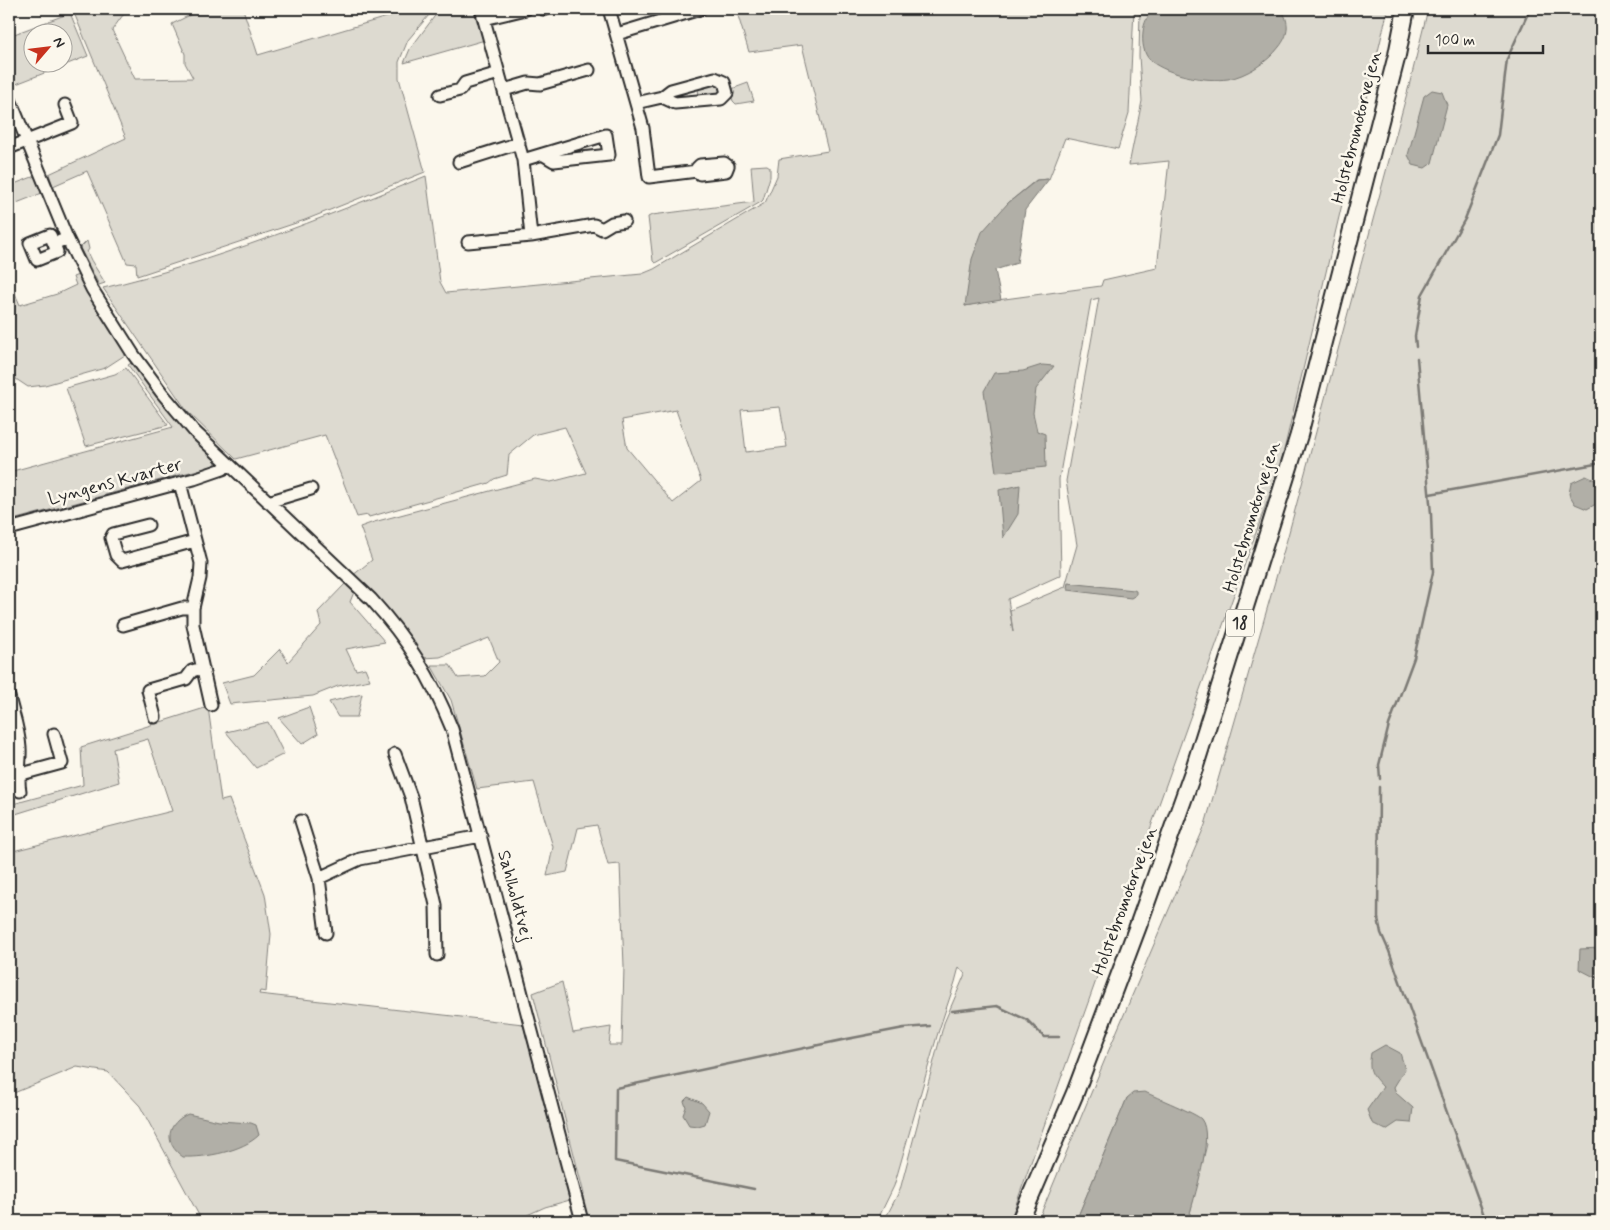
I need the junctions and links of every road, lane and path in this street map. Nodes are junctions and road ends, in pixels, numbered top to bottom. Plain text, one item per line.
1 (526, 9) edge
2 (609, 9) edge
3 (700, 9) edge
4 (1406, 9) edge
5 (482, 14) edge
6 (616, 34) junction
7 (589, 70) dead end
8 (500, 73) junction
9 (504, 90) junction
10 (440, 95) dead end
11 (662, 97) junction
12 (9, 98) edge
13 (636, 104) junction
14 (65, 105) dead end
15 (27, 141) junction
16 (519, 143) junction
17 (9, 148) edge
18 (544, 155) junction
19 (524, 160) junction
20 (459, 164) dead end
21 (696, 171) dead end
22 (624, 221) dead end
23 (531, 236) junction
24 (67, 238) junction
25 (468, 242) dead end
26 (54, 244) dead end
27 (227, 464) junction
28 (180, 483) junction
29 (311, 489) dead end
30 (268, 502) junction
31 (148, 525) dead end
32 (9, 529) edge
33 (195, 541) junction
34 (193, 608) junction
35 (123, 625) dead end
36 (202, 668) junction
37 (9, 697) edge
38 (211, 705) dead end
39 (155, 717) dead end
40 (54, 734) dead end
41 (395, 754) dead end
42 (16, 782) edge
43 (301, 821) dead end
44 (481, 836) junction
45 (422, 847) junction
46 (319, 878) junction
47 (326, 933) dead end
48 (437, 955) dead end
49 (582, 1221) edge
50 (1020, 1221) edge

1 - 5 street
2 - 6 street
3 - 6 street
4 - 50 highway, Holstebromotorvejen / 18
5 - 8 street
6 - 13 street
7 - 9 street
8 - 9 street
8 - 10 street
9 - 16 street
11 - 11 street
11 - 13 street
12 - 15 street, Sahlholdtvej
13 - 21 street
14 - 15 street
15 - 17 street
15 - 24 street, Sahlholdtvej
16 - 19 street
16 - 20 street
18 - 18 street
18 - 19 street
19 - 23 street
22 - 23 street
23 - 25 street
24 - 26 street
24 - 27 street, Sahlholdtvej
27 - 28 street, Lyngens Kvarter
27 - 30 street, Sahlholdtvej
28 - 32 street, Lyngens Kvarter
28 - 33 street
29 - 30 street
30 - 44 street, Sahlholdtvej
31 - 33 street
33 - 34 street
34 - 35 street
34 - 36 street
36 - 38 street
36 - 39 street
37 - 42 street
40 - 42 street
41 - 45 street
43 - 46 street
44 - 45 street
44 - 49 street, Sahlholdtvej
45 - 46 street
45 - 48 street
46 - 47 street

